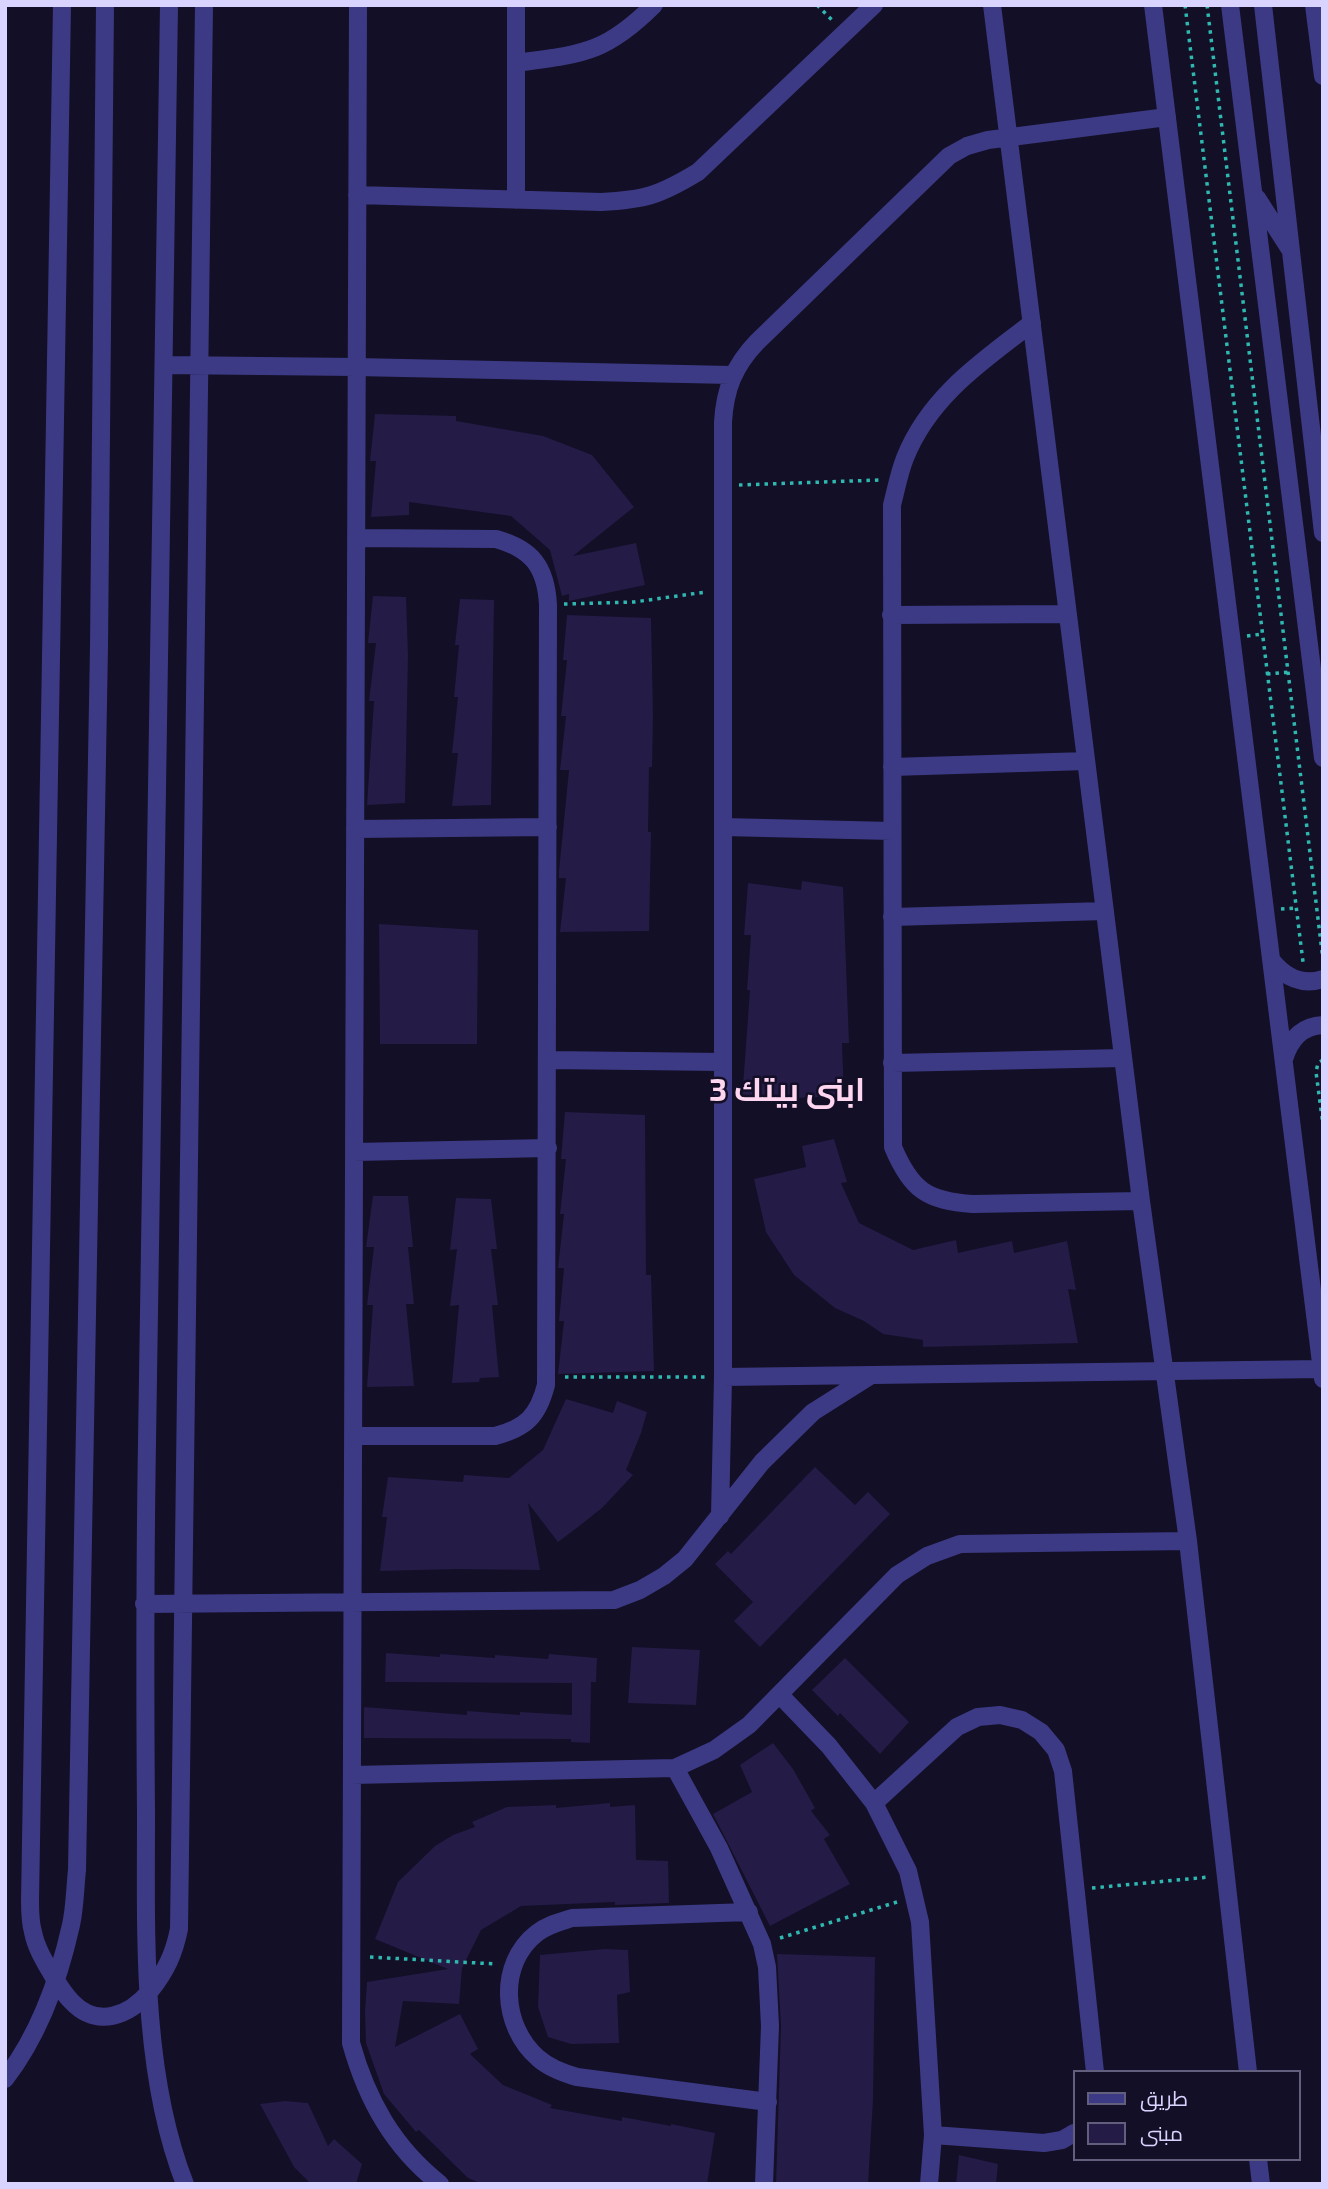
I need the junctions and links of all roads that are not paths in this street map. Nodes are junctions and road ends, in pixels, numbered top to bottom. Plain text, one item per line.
1 (62, 5) edge
2 (105, 5) edge
3 (169, 5) edge
4 (204, 5) edge
5 (358, 5) edge
6 (516, 5) edge
7 (654, 5) edge
8 (874, 5) edge
9 (992, 5) edge
10 (1153, 5) edge
11 (1230, 5) edge
12 (1263, 5) edge
13 (1314, 5) edge
14 (516, 63) junction
15 (1323, 76) edge
16 (1167, 117) junction
17 (1009, 136) junction
18 (1253, 192) junction
19 (357, 195) junction
20 (516, 200) junction
21 (1291, 251) junction
22 (1032, 323) junction
23 (165, 365) junction
24 (199, 366) junction
25 (356, 367) junction
26 (732, 376) junction
27 (1322, 527) edge
28 (356, 538) junction
29 (1068, 614) junction
30 (891, 615) junction
31 (1323, 758) edge
32 (1086, 761) junction
33 (892, 767) junction
34 (548, 827) junction
35 (723, 827) junction
36 (355, 829) junction
37 (892, 831) junction
38 (1105, 911) junction
39 (892, 917) junction
40 (1272, 961) junction
41 (1323, 979) edge
42 (1323, 1025) edge
43 (1123, 1058) junction
44 (548, 1060) junction
45 (1284, 1060) junction
46 (723, 1062) junction
47 (892, 1063) junction
48 (548, 1148) junction
49 (354, 1152) junction
50 (1141, 1201) junction
51 (1164, 1371) junction
52 (1322, 1374) edge
53 (870, 1376) junction
54 (723, 1377) junction
55 (353, 1437) junction
56 (720, 1516) junction
57 (1188, 1541) junction
58 (352, 1603) junction
59 (145, 1604) junction
60 (183, 1604) junction
61 (780, 1695) junction
62 (675, 1768) junction
63 (352, 1775) junction
64 (874, 1803) junction
65 (748, 1912) junction
66 (56, 1979) junction
67 (149, 1992) junction
68 (1095, 2070) edge
69 (1248, 2070) edge
70 (5, 2080) edge
71 (768, 2102) junction
72 (1072, 2134) edge
73 (933, 2135) junction
74 (1258, 2161) edge
75 (185, 2184) edge
76 (440, 2184) edge
77 (764, 2184) edge
78 (929, 2184) edge
79 (1261, 2184) edge

1 - 66 street
2 - 66 street
3 - 23 street
4 - 24 street
5 - 19 street
6 - 14 street
7 - 14 street
8 - 20 street
9 - 17 street
10 - 16 street
11 - 18 street
12 - 21 street
13 - 15 street
14 - 20 street
16 - 17 street
16 - 40 street
17 - 22 street
17 - 26 street
18 - 21 street
18 - 31 street
19 - 20 street
19 - 25 street
21 - 27 street
22 - 29 street
22 - 30 street
23 - 24 street
23 - 59 street
24 - 25 street
24 - 60 street
25 - 26 street
25 - 28 street
26 - 35 street
28 - 34 street
28 - 36 street
29 - 30 street
29 - 32 street
30 - 33 street
32 - 33 street
32 - 38 street
33 - 37 street
34 - 36 street
34 - 44 street
35 - 37 street
35 - 46 street
36 - 49 street
37 - 39 street
38 - 39 street
38 - 43 street
39 - 47 street
40 - 41 street
40 - 45 street
42 - 45 street
43 - 47 street
43 - 50 street
44 - 46 street
44 - 48 street
45 - 52 street
46 - 54 street
47 - 50 street
48 - 49 street
48 - 55 street
49 - 55 street
50 - 51 street
51 - 52 street
51 - 53 street
51 - 57 street
53 - 54 street
53 - 56 street
54 - 56 street
55 - 58 street
56 - 58 street
57 - 61 street
57 - 69 street
58 - 60 street
58 - 63 street
59 - 60 street
59 - 67 street
60 - 67 street
61 - 62 street
61 - 64 street
62 - 63 street
62 - 65 street
63 - 76 street
64 - 68 street
64 - 73 street
65 - 71 street
65 - 71 street
66 - 67 street
66 - 70 street
67 - 75 street
71 - 77 street
72 - 73 street
73 - 78 street
74 - 79 street

